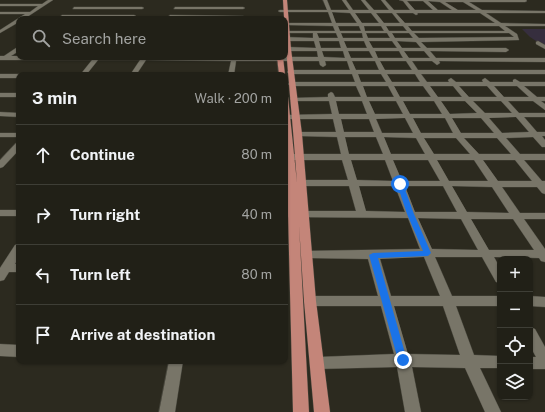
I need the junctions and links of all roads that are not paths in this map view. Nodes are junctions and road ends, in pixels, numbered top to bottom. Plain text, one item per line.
1 (51, 0) edge
2 (383, 0) edge
3 (424, 0) edge
4 (442, 1) edge
5 (464, 1) edge
6 (481, 1) edge
7 (503, 1) edge
8 (404, 3) edge
9 (528, 3) edge
10 (79, 4) dead end
11 (0, 5) edge
12 (43, 5) junction
13 (388, 5) junction
14 (378, 6) dead end
15 (430, 6) junction
16 (450, 6) junction
17 (470, 6) junction
18 (489, 6) junction
19 (511, 6) junction
20 (74, 8) junction
21 (308, 8) junction
22 (395, 8) junction
23 (436, 11) junction
24 (456, 11) junction
25 (478, 11) junction
26 (498, 11) junction
27 (521, 11) junction
28 (372, 12) edge
29 (545, 12) edge
30 (0, 13) edge
31 (30, 13) junction
32 (413, 14) junction
33 (26, 16) edge
34 (63, 16) edge
35 (135, 16) edge
36 (170, 16) edge
37 (243, 16) edge
38 (353, 16) edge
39 (392, 18) dead end
40 (399, 18) junction
41 (406, 18) dead end
42 (480, 18) dead end
43 (487, 18) junction
44 (510, 18) junction
45 (531, 18) junction
46 (545, 18) edge
47 (333, 19) edge
48 (0, 24) edge
49 (16, 24) edge
50 (288, 24) edge
51 (405, 24) junction
52 (427, 24) junction
53 (452, 24) junction
54 (472, 25) junction
55 (499, 25) junction
56 (521, 25) junction
57 (545, 25) edge
58 (288, 26) edge
59 (288, 26) edge
60 (288, 27) edge
61 (288, 28) edge
62 (0, 32) edge
63 (314, 32) junction
64 (386, 32) junction
65 (412, 32) junction
66 (435, 32) junction
67 (460, 32) junction
68 (482, 32) junction
69 (511, 32) junction
70 (392, 40) junction
71 (419, 40) junction
72 (442, 40) junction
73 (468, 40) junction
74 (493, 40) junction
75 (538, 43) dead end
76 (545, 47) edge
77 (16, 50) edge
78 (319, 50) junction
79 (373, 50) junction
80 (400, 50) junction
81 (426, 50) junction
82 (453, 50) junction
83 (479, 50) junction
84 (506, 50) junction
85 (2, 59) edge
86 (16, 59) edge
87 (377, 59) junction
88 (406, 59) junction
89 (95, 60) edge
90 (143, 60) edge
91 (234, 60) edge
92 (286, 60) edge
93 (321, 60) junction
94 (350, 60) junction
95 (434, 60) junction
96 (464, 60) junction
97 (490, 60) junction
98 (518, 60) junction
99 (545, 60) edge
100 (354, 71) junction
101 (383, 71) junction
102 (414, 71) junction
103 (444, 71) junction
104 (476, 71) junction
105 (85, 72) edge
106 (135, 72) edge
107 (232, 72) edge
108 (286, 72) edge
109 (325, 72) junction
110 (504, 72) junction
111 (534, 72) junction
112 (545, 72) edge
113 (288, 73) edge
114 (0, 76) edge
115 (16, 76) edge
116 (288, 77) edge
117 (545, 81) edge
118 (488, 83) junction
119 (291, 84) junction
120 (327, 84) junction
121 (358, 84) junction
122 (390, 84) junction
123 (424, 84) junction
124 (454, 84) junction
125 (518, 84) junction
126 (545, 84) edge
127 (16, 94) edge
128 (0, 95) edge
129 (289, 98) edge
130 (333, 99) junction
131 (364, 99) junction
132 (398, 99) junction
133 (434, 99) junction
134 (467, 99) junction
135 (502, 99) junction
136 (545, 99) edge
137 (535, 100) junction
138 (545, 108) edge
139 (0, 114) edge
140 (16, 115) edge
141 (407, 115) junction
142 (447, 115) junction
143 (483, 115) junction
144 (517, 115) junction
145 (545, 115) edge
146 (336, 116) junction
147 (372, 116) junction
148 (289, 117) edge
149 (298, 134) junction
150 (341, 134) junction
151 (535, 134) junction
152 (545, 134) edge
153 (0, 135) edge
154 (16, 135) edge
155 (379, 135) junction
156 (419, 135) junction
157 (458, 136) junction
158 (500, 136) junction
159 (545, 145) edge
160 (16, 148) edge
161 (295, 157) junction
162 (431, 157) junction
163 (477, 157) junction
164 (545, 157) edge
165 (346, 158) junction
166 (388, 158) junction
167 (516, 158) junction
168 (0, 165) edge
169 (302, 183) junction
170 (353, 183) junction
171 (400, 184) junction
172 (446, 184) junction
173 (496, 184) junction
174 (543, 187) edge
175 (16, 213) edge
176 (0, 214) edge
177 (289, 214) edge
178 (362, 214) junction
179 (410, 214) junction
180 (305, 215) junction
181 (463, 215) junction
182 (516, 215) junction
183 (545, 216) edge
184 (16, 252) edge
185 (428, 253) junction
186 (307, 254) junction
187 (373, 255) junction
188 (487, 255) junction
189 (544, 256) edge
190 (16, 269) edge
191 (3, 272) edge
192 (497, 273) edge
193 (310, 300) junction
194 (387, 301) junction
195 (448, 301) junction
196 (497, 301) edge
197 (533, 301) edge
198 (545, 302) edge
199 (533, 339) edge
200 (0, 350) edge
201 (16, 351) edge
202 (403, 360) junction
203 (545, 361) edge
204 (497, 362) edge
205 (533, 362) edge
206 (318, 363) junction
207 (470, 363) junction
208 (175, 364) edge
209 (167, 412) edge
210 (301, 412) edge
211 (322, 412) edge
212 (413, 412) edge
213 (493, 412) edge

1 - 12 street
2 - 13 street
3 - 4 street
3 - 8 street
3 - 15 street
4 - 5 street
4 - 16 street
5 - 6 street
5 - 17 street
6 - 7 street
6 - 18 street
7 - 9 street
7 - 19 street
8 - 15 street
8 - 32 street
9 - 19 street
9 - 29 street
10 - 20 street
11 - 12 street
12 - 31 street
13 - 14 street
13 - 22 street
15 - 16 street
15 - 23 street
16 - 17 street
16 - 24 street
17 - 18 street
17 - 25 street
18 - 19 street
18 - 26 street
19 - 27 street
20 - 34 street
20 - 35 street
21 - 47 street
21 - 50 street
21 - 63 street
22 - 28 street
22 - 32 street
22 - 40 street
23 - 24 street
23 - 32 street
23 - 53 street
24 - 25 street
24 - 54 street
25 - 26 street
25 - 43 street
26 - 27 street
26 - 44 street
27 - 29 street
27 - 45 street
28 - 38 street
28 - 38 street
28 - 51 street
28 - 64 street
30 - 31 street
31 - 33 street
32 - 52 street
36 - 37 street
38 - 47 street
38 - 47 street
38 - 47 street
38 - 47 street
38 - 64 street
38 - 70 street
38 - 79 street
39 - 40 street
40 - 41 street
40 - 51 street
42 - 43 street
43 - 44 street
43 - 55 street
44 - 45 street
44 - 56 street
45 - 46 street
45 - 57 street
47 - 63 street
47 - 63 street
47 - 63 street
47 - 78 street
47 - 79 street
47 - 94 street
48 - 49 street
49 - 62 street
51 - 52 street
51 - 65 street
52 - 53 street
52 - 66 street
53 - 54 street
53 - 67 street
54 - 55 street
54 - 68 street
55 - 56 street
55 - 69 street
56 - 57 street
58 - 63 street
59 - 63 street
60 - 78 street
61 - 93 street
63 - 78 street
64 - 65 street
64 - 70 street
65 - 66 street
65 - 71 street
66 - 67 street
66 - 72 street
67 - 68 street
67 - 73 street
68 - 69 street
68 - 74 street
69 - 74 street
70 - 71 street
70 - 80 street
71 - 72 street
71 - 81 street
72 - 73 street
72 - 82 street
73 - 74 street
73 - 83 street
74 - 84 street
75 - 76 street
77 - 85 street
78 - 93 street
79 - 80 street
79 - 87 street
80 - 81 street
80 - 88 street
81 - 82 street
81 - 95 street
82 - 83 street
82 - 96 street
83 - 84 street
83 - 97 street
84 - 98 street
85 - 86 street
87 - 88 street
87 - 94 street
87 - 101 street
88 - 95 street
88 - 102 street
89 - 105 street
90 - 106 street
91 - 107 street
92 - 108 main road
93 - 94 street
93 - 109 street
94 - 100 street
95 - 96 street
95 - 103 street
96 - 97 street
96 - 104 street
97 - 98 street
97 - 110 street
98 - 99 street
98 - 111 street
100 - 101 street
100 - 109 street
100 - 121 street
101 - 102 street
101 - 122 street
102 - 103 street
102 - 123 street
103 - 104 street
103 - 124 street
104 - 110 street
104 - 118 street
109 - 113 street
109 - 120 street
110 - 111 street
110 - 125 street
111 - 112 street
111 - 117 street
114 - 115 street
116 - 119 main road
118 - 124 street
118 - 125 street
118 - 135 street
119 - 120 street
119 - 129 main road
120 - 121 street
120 - 130 street
121 - 122 street
121 - 131 street
122 - 123 street
122 - 132 street
123 - 124 street
123 - 133 street
124 - 134 street
125 - 126 street
125 - 137 street
127 - 128 street
129 - 130 street
129 - 148 main road
130 - 131 street
130 - 146 street
131 - 132 street
131 - 147 street
132 - 133 street
132 - 141 street
133 - 134 street
133 - 142 street
134 - 135 street
134 - 143 street
135 - 137 street
135 - 144 street
136 - 137 street
137 - 138 street
139 - 140 street
141 - 142 street
141 - 147 street
141 - 156 street
142 - 143 street
142 - 157 street
143 - 144 street
143 - 158 street
144 - 145 street
144 - 151 street
146 - 147 street
146 - 148 street
146 - 150 street
147 - 155 street
148 - 149 main road
148 - 161 main road
149 - 150 street
149 - 161 main road
150 - 155 street
150 - 165 street
151 - 152 street
151 - 158 street
151 - 159 street
153 - 154 street
155 - 156 street
155 - 166 street
156 - 157 street
156 - 162 street
157 - 158 street
157 - 163 street
158 - 167 street
160 - 168 street
161 - 165 street
161 - 169 main road
161 - 177 main road
162 - 163 street
162 - 166 street
162 - 172 street
163 - 167 street
163 - 173 street
164 - 167 street
165 - 166 street
165 - 170 street
166 - 171 street
167 - 174 street
169 - 170 street
169 - 180 main road
170 - 171 street
170 - 178 street
171 - 172 street
171 - 179 street
172 - 173 street
172 - 181 street
173 - 174 street
173 - 182 street
175 - 176 street
177 - 180 street
177 - 210 main road
178 - 179 street
178 - 180 street
179 - 181 street
179 - 185 street
180 - 186 main road
181 - 182 street
181 - 188 street
182 - 183 street
182 - 189 street
184 - 191 street
185 - 187 street
185 - 188 street
185 - 195 street
186 - 187 street
186 - 193 main road
187 - 194 street
188 - 189 street
188 - 192 street
190 - 191 street
193 - 194 street
193 - 206 main road
194 - 195 street
194 - 202 street
195 - 196 street
195 - 207 street
197 - 198 street
199 - 203 street
200 - 201 street
202 - 206 street
202 - 207 street
202 - 212 street
203 - 205 street
204 - 207 street
206 - 211 main road
207 - 213 street
208 - 209 street

